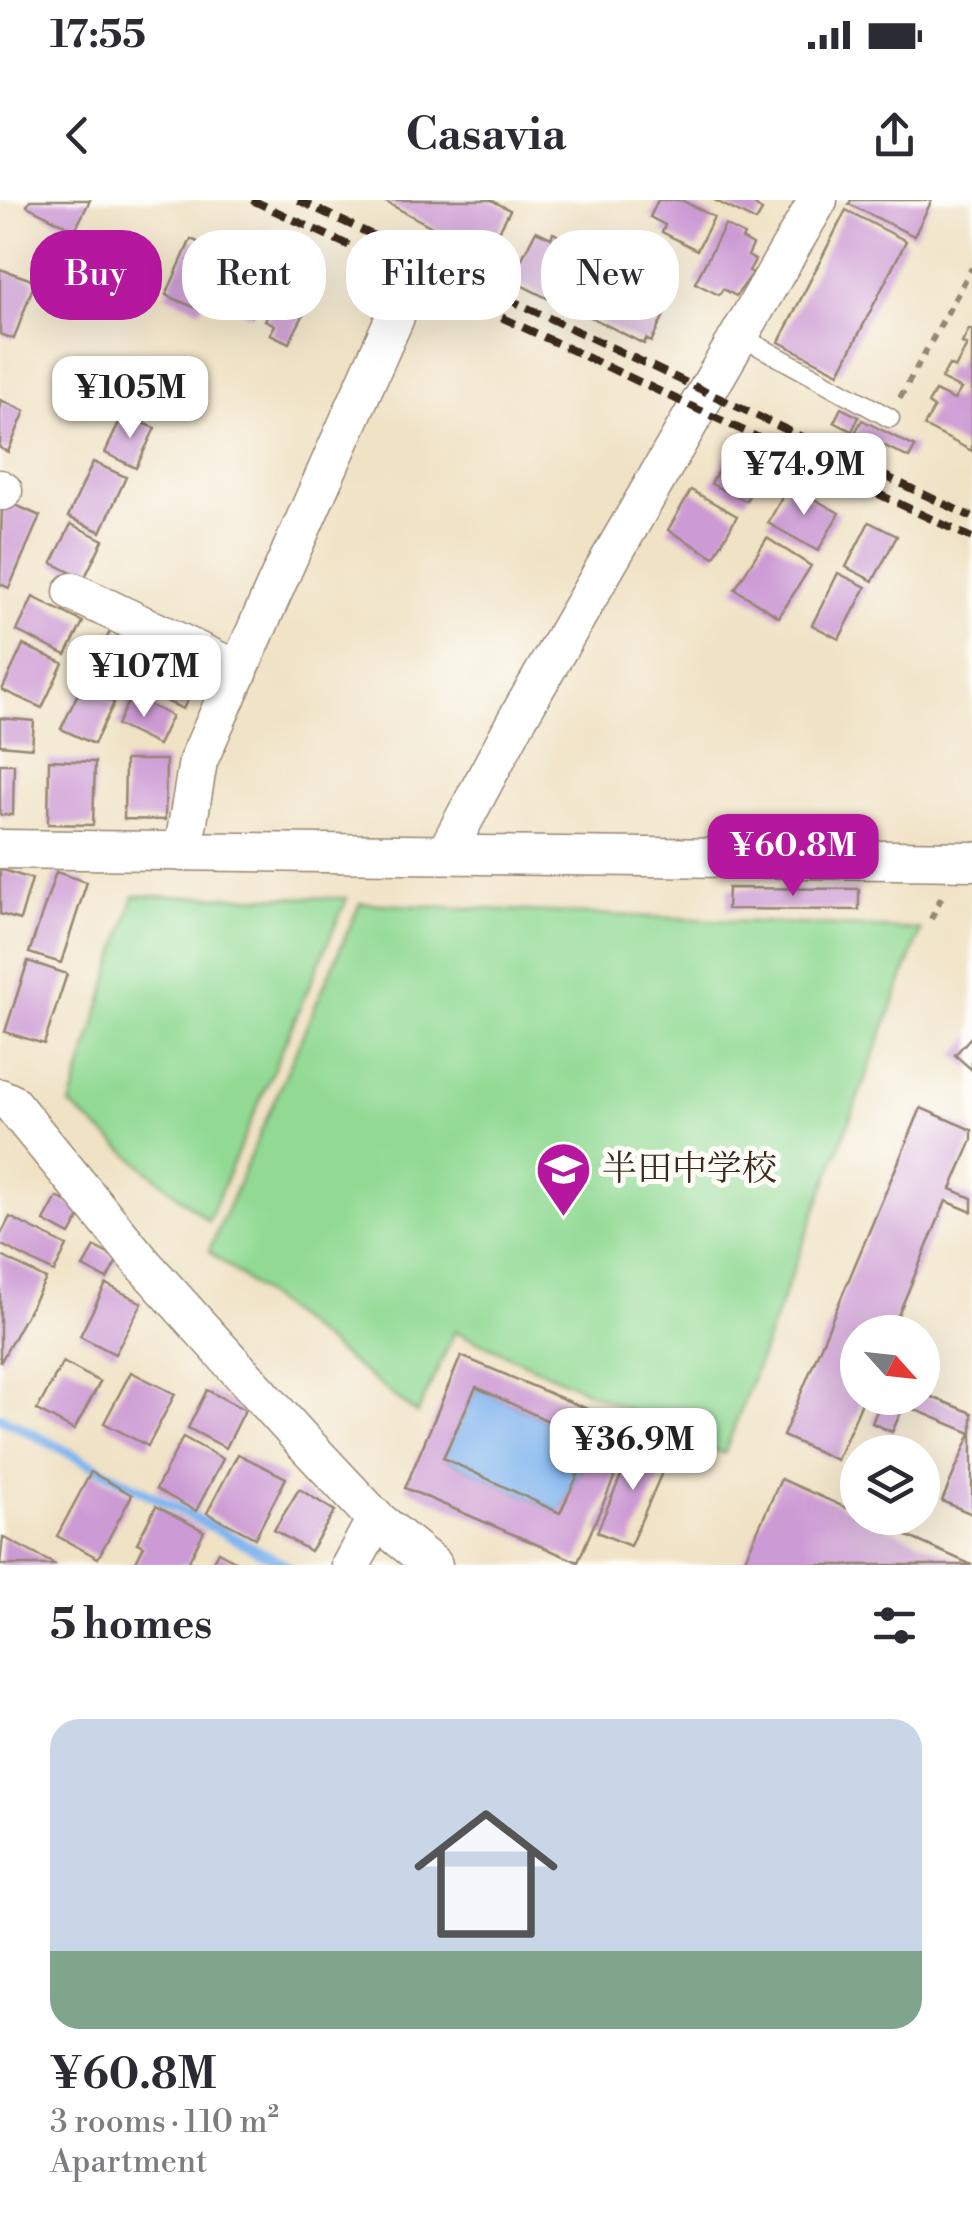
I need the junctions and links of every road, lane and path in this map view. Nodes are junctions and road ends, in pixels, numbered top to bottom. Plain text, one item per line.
1 (818, 200) edge
2 (972, 268) edge
3 (393, 320) edge
4 (740, 336) junction
5 (890, 418) joint
6 (73, 592) dead end
7 (239, 672) junction
8 (0, 849) edge
9 (183, 852) junction
10 (446, 853) junction
11 (972, 860) edge
12 (4, 1109) edge
13 (376, 1520) junction
14 (352, 1565) edge
15 (433, 1565) edge

1 - 4 street
2 - 5 path
3 - 7 street
4 - 5 lane
4 - 10 street
6 - 7 street
7 - 9 street
8 - 9 street
9 - 10 street
10 - 11 street
12 - 13 street
13 - 14 street
13 - 15 street

